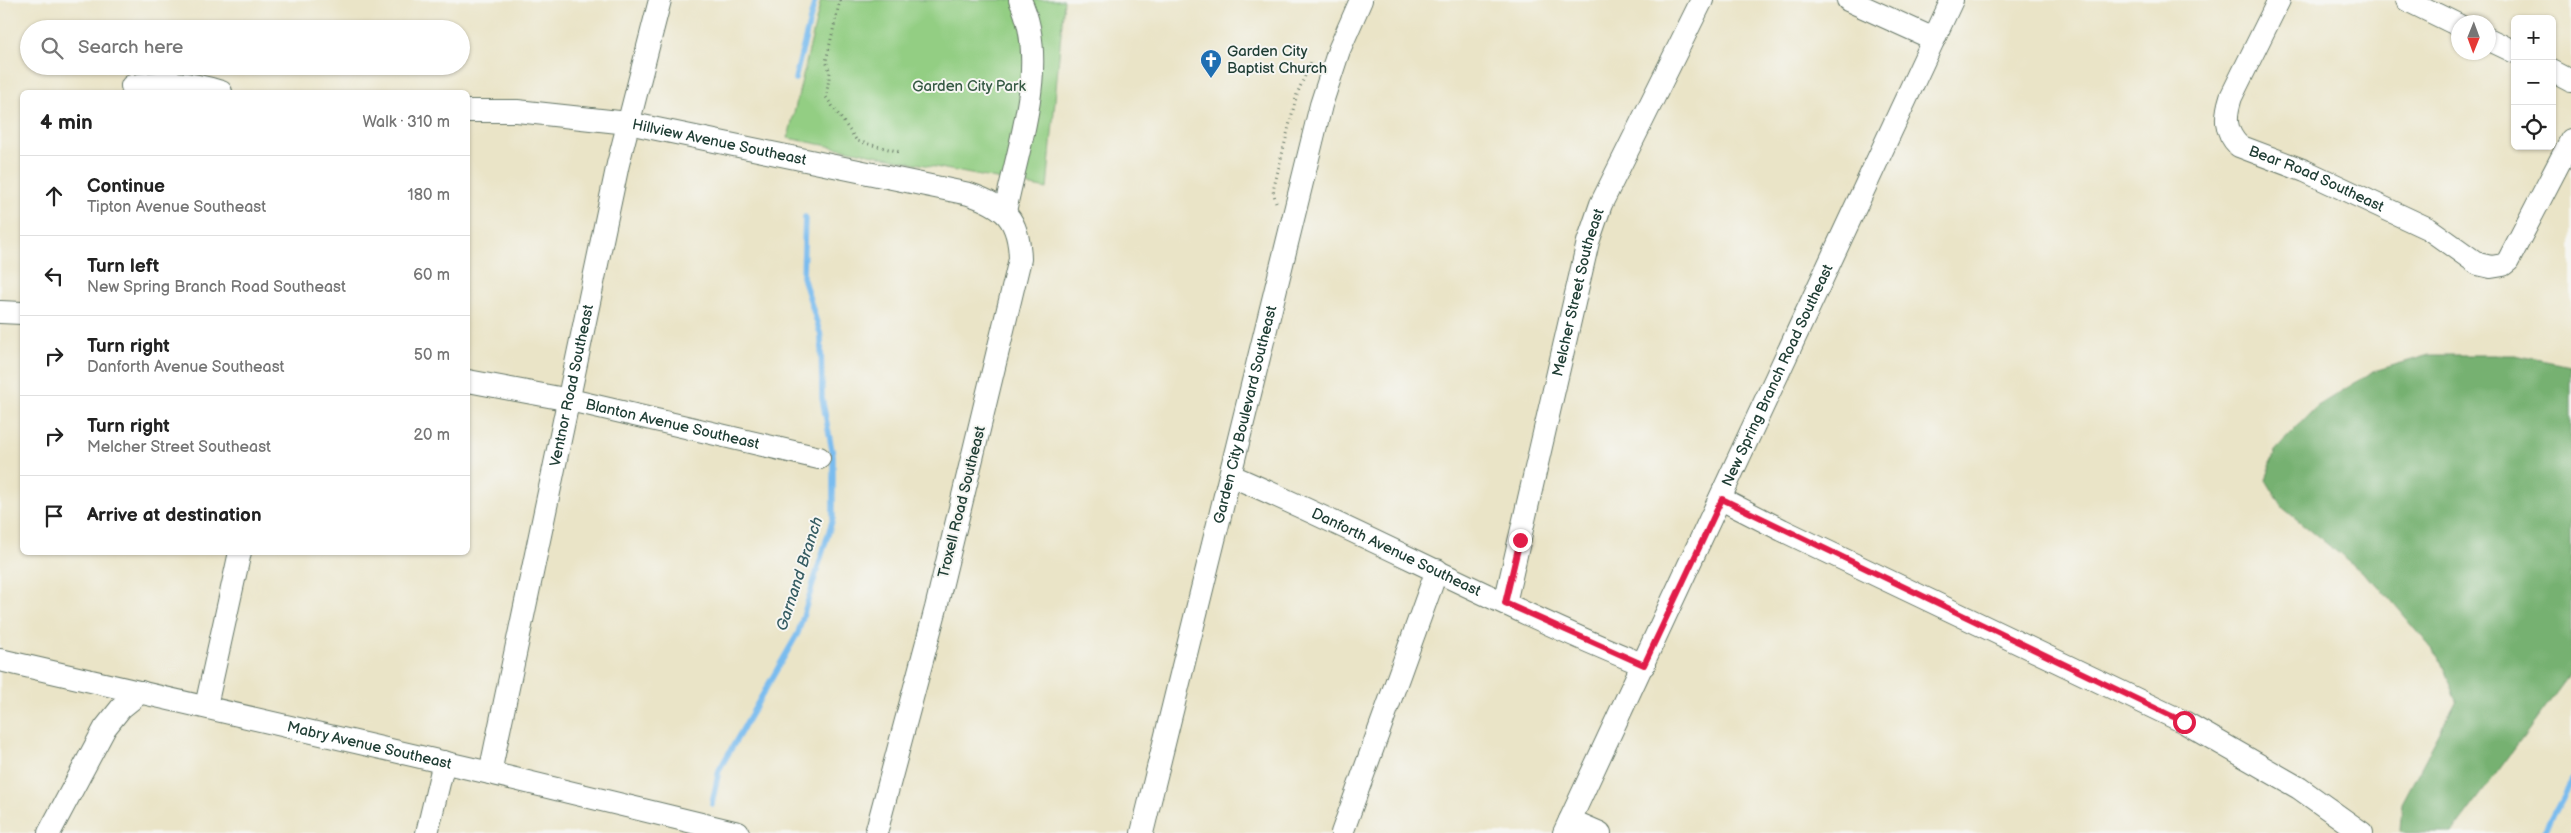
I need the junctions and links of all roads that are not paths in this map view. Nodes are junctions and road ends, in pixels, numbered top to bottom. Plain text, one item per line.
1 (660, 0) edge
2 (1020, 0) edge
3 (1362, 0) edge
4 (1702, 0) edge
5 (1848, 0) edge
6 (1952, 0) edge
7 (2279, 0) edge
8 (2406, 0) edge
9 (2451, 22) edge
10 (1934, 38) junction
11 (2496, 43) edge
12 (2511, 50) edge
13 (2556, 73) edge
14 (2571, 81) edge
15 (132, 86) dead end
16 (215, 90) edge
17 (470, 111) edge
18 (628, 123) junction
19 (2571, 140) edge
20 (969, 194) joint
21 (1005, 212) junction
22 (0, 312) edge
23 (20, 313) edge
24 (470, 381) edge
25 (570, 400) junction
26 (819, 458) dead end
27 (1232, 476) junction
28 (1722, 499) junction
29 (239, 555) edge
30 (1437, 570) junction
31 (1505, 603) junction
32 (0, 660) edge
33 (1644, 665) junction
34 (141, 692) junction
35 (206, 706) junction
36 (444, 762) junction
37 (490, 773) junction
38 (1567, 826) edge
39 (49, 833) edge
40 (427, 833) edge
41 (738, 833) edge
42 (876, 833) edge
43 (1142, 833) edge
44 (1342, 833) edge
45 (1600, 833) edge
46 (2362, 833) edge

1 - 18 street, Ventnor Road Southeast
2 - 21 street
3 - 27 street, Garden City Boulevard Southeast
4 - 31 street, Melcher Street Southeast
5 - 10 street
6 - 10 street, New Spring Branch Road Southeast
7 - 19 street, Bear Road Southeast
8 - 9 street
10 - 28 street, New Spring Branch Road Southeast
11 - 12 street
13 - 14 street
15 - 16 street
17 - 18 street, Hillview Avenue Southeast
18 - 20 street, Hillview Avenue Southeast
18 - 25 street, Ventnor Road Southeast
20 - 21 street, Troxell Road Southeast
21 - 42 street, Troxell Road Southeast
22 - 23 street
24 - 25 street, Blanton Avenue Southeast
25 - 26 street, Blanton Avenue Southeast
25 - 37 street, Ventnor Road Southeast
27 - 30 street, Danforth Avenue Southeast
27 - 43 street, Garden City Boulevard Southeast
28 - 33 street, New Spring Branch Road Southeast
28 - 46 street
29 - 35 street
30 - 31 street, Danforth Avenue Southeast
30 - 44 street
31 - 33 street, Danforth Avenue Southeast
32 - 34 street, Mabry Avenue Southeast
33 - 38 street, New Spring Branch Road Southeast
34 - 35 street, Mabry Avenue Southeast
34 - 39 street
35 - 36 street, Mabry Avenue Southeast
36 - 37 street, Mabry Avenue Southeast
36 - 40 street
37 - 41 street, Mabry Avenue Southeast
38 - 45 street

